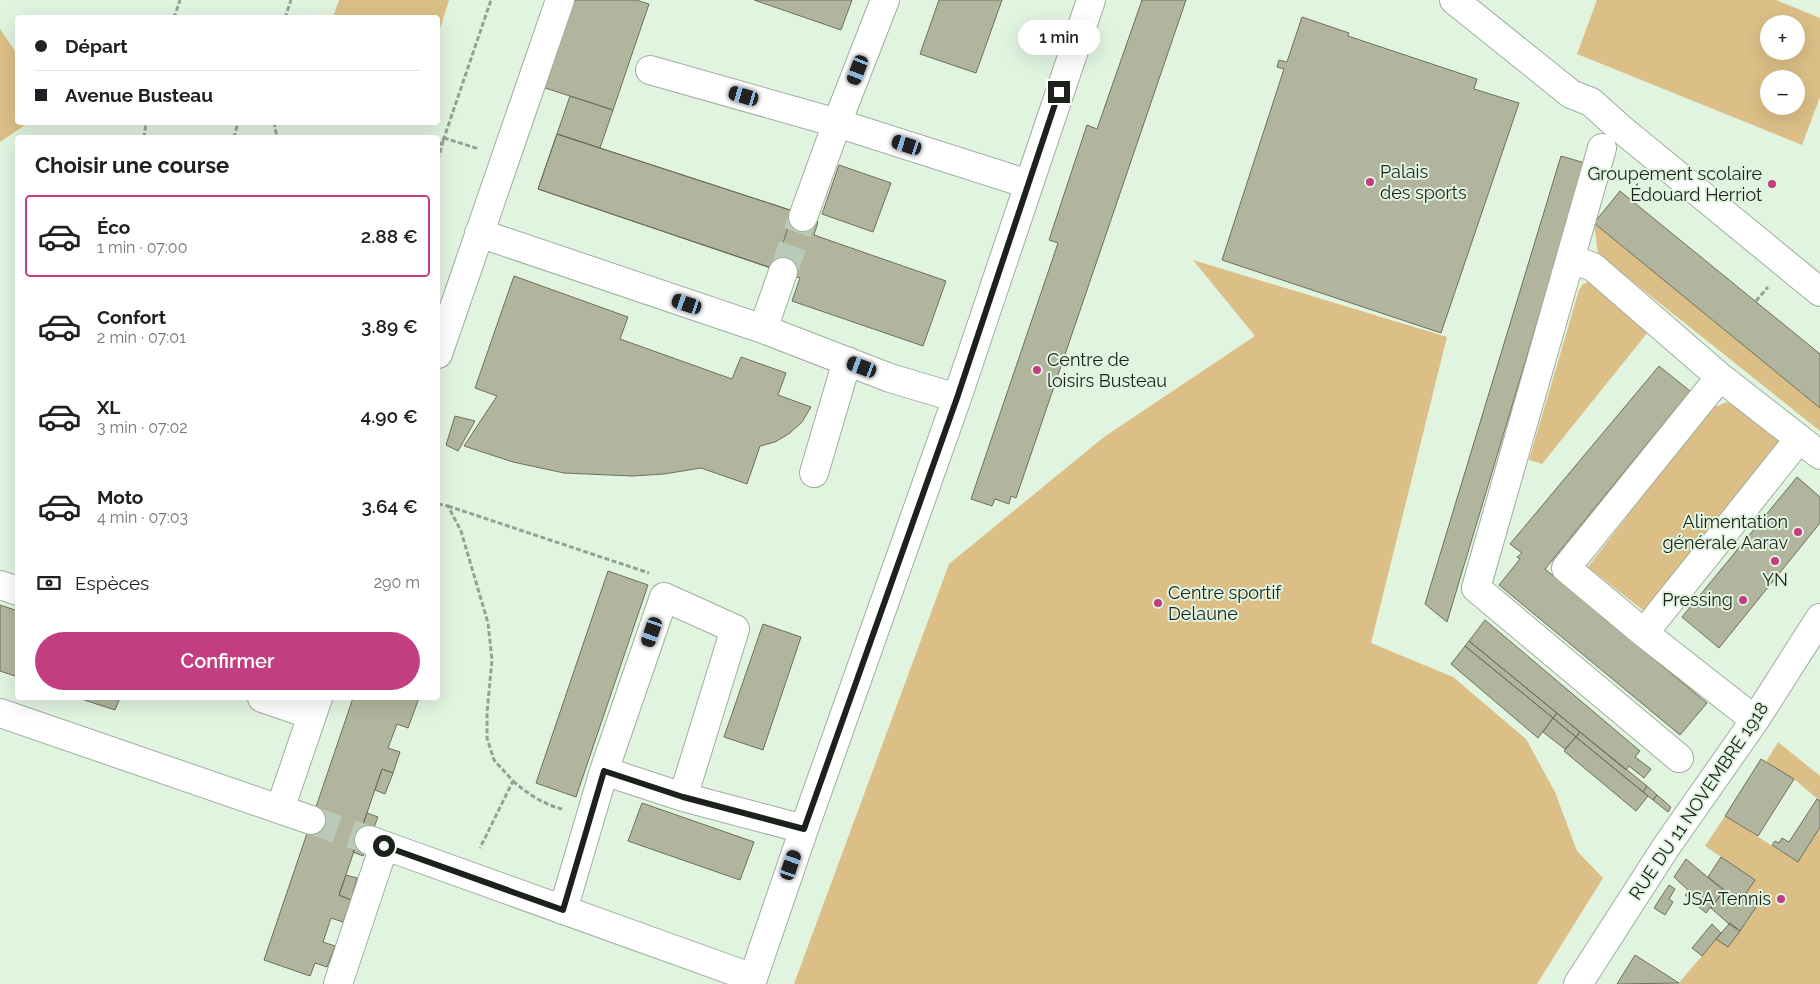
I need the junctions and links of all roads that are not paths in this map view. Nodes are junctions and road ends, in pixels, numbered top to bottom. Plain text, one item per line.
1 (560, 0) edge
2 (885, 0) edge
3 (1091, 0) edge
4 (1454, 0) edge
5 (650, 70) dead end
6 (837, 123) junction
7 (1602, 148) dead end
8 (1028, 184) junction
9 (803, 217) tunnel mouth
10 (479, 233) junction
11 (1571, 259) junction
12 (783, 272) tunnel mouth
13 (1820, 292) edge
14 (763, 329) junction
15 (440, 348) edge
16 (847, 361) junction
17 (1720, 377) junction
18 (957, 398) junction
19 (1809, 447) edge
20 (814, 473) dead end
21 (0, 585) edge
22 (15, 589) edge
23 (1820, 618) edge
24 (1644, 633) junction
25 (275, 700) edge
26 (315, 706) edge
27 (0, 713) edge
28 (1755, 720) junction
29 (1679, 758) dead end
30 (604, 771) junction
31 (683, 797) junction
32 (280, 809) junction
33 (312, 820) tunnel mouth
34 (804, 829) junction
35 (563, 910) junction
36 (752, 981) edge
37 (338, 984) edge
38 (1578, 984) edge

1 - 10 street
2 - 6 street
3 - 8 street
4 - 13 street
5 - 6 street
6 - 8 street
6 - 9 street
7 - 11 street
8 - 18 street
10 - 14 street
10 - 15 street
11 - 17 street
11 - 29 street
12 - 14 street
14 - 16 street
16 - 18 street
16 - 20 street
17 - 19 street
17 - 24 street
18 - 34 street
19 - 24 street
21 - 22 street
23 - 28 street, RUE DU 11 NOVEMBRE 1918
24 - 28 street
25 - 26 street
26 - 32 street
27 - 32 street
28 - 38 street, RUE DU 11 NOVEMBRE 1918
30 - 31 street
30 - 31 street
30 - 35 street
31 - 34 street
32 - 33 street
34 - 36 street
35 - 36 street
35 - 37 street

